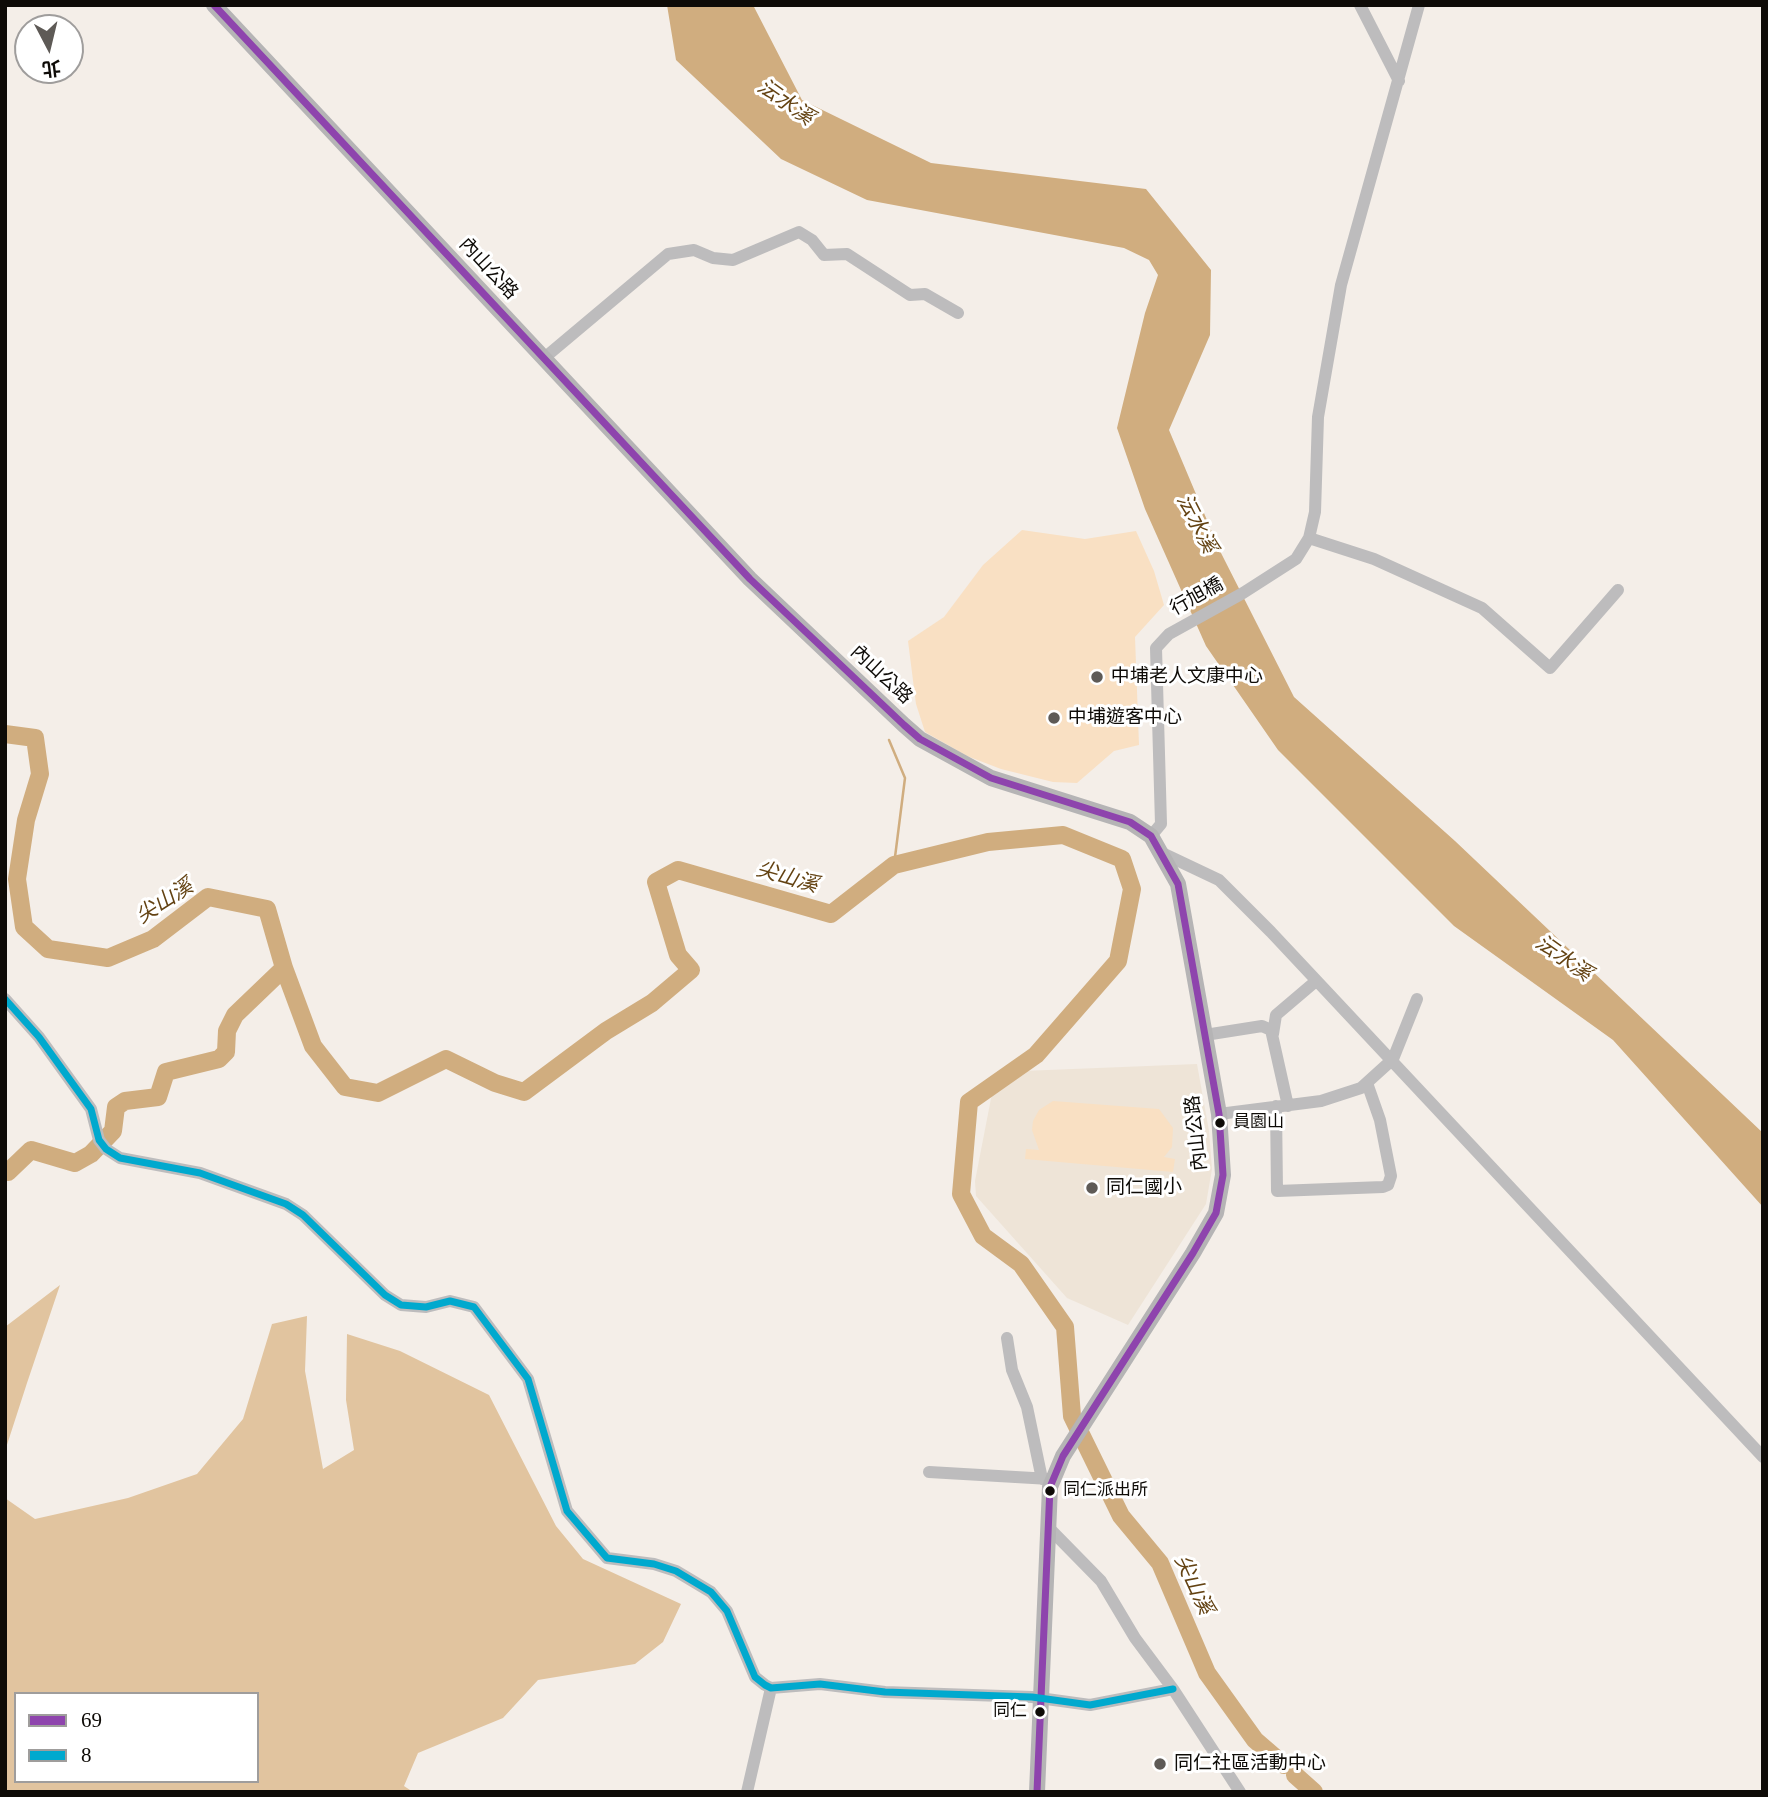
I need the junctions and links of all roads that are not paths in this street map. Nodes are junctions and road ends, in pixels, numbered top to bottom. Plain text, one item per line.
1 (214, 5) edge
2 (1360, 5) edge
3 (1419, 5) edge
4 (1399, 80) junction
5 (958, 313) dead end
6 (543, 359) junction
7 (1308, 538) junction
8 (1618, 590) dead end
9 (1151, 836) junction
10 (1162, 853) junction
11 (1316, 981) junction
12 (5, 999) edge
13 (1418, 999) dead end
14 (1273, 1034) junction
15 (1205, 1035) junction
16 (1393, 1059) junction
17 (1367, 1083) junction
18 (1282, 1106) junction
19 (1219, 1114) junction
20 (1007, 1338) dead end
21 (1763, 1457) edge
22 (929, 1472) dead end
23 (1047, 1479) junction
24 (1048, 1527) junction
25 (771, 1688) junction
26 (1173, 1689) junction
27 (1041, 1699) junction
28 (747, 1792) edge
29 (1037, 1792) edge
30 (1240, 1792) edge

1 - 6 main road, 內山公路
2 - 4 street
3 - 4 street
4 - 7 street
5 - 6 street
6 - 9 main road, 內山公路
7 - 8 street
7 - 9 street, 行旭橋
9 - 10 main road, 內山公路
10 - 11 street
10 - 15 main road, 內山公路
11 - 14 street
11 - 16 street
12 - 25 street
13 - 16 street
14 - 15 street
14 - 18 street
15 - 19 main road, 內山公路
16 - 17 street
16 - 21 street
17 - 18 street
17 - 18 street
18 - 19 street
19 - 23 main road, 內山公路
20 - 23 street
22 - 23 street
23 - 24 main road
24 - 26 street
24 - 27 main road
25 - 27 street
25 - 28 street
26 - 27 street
26 - 30 street
27 - 29 main road

